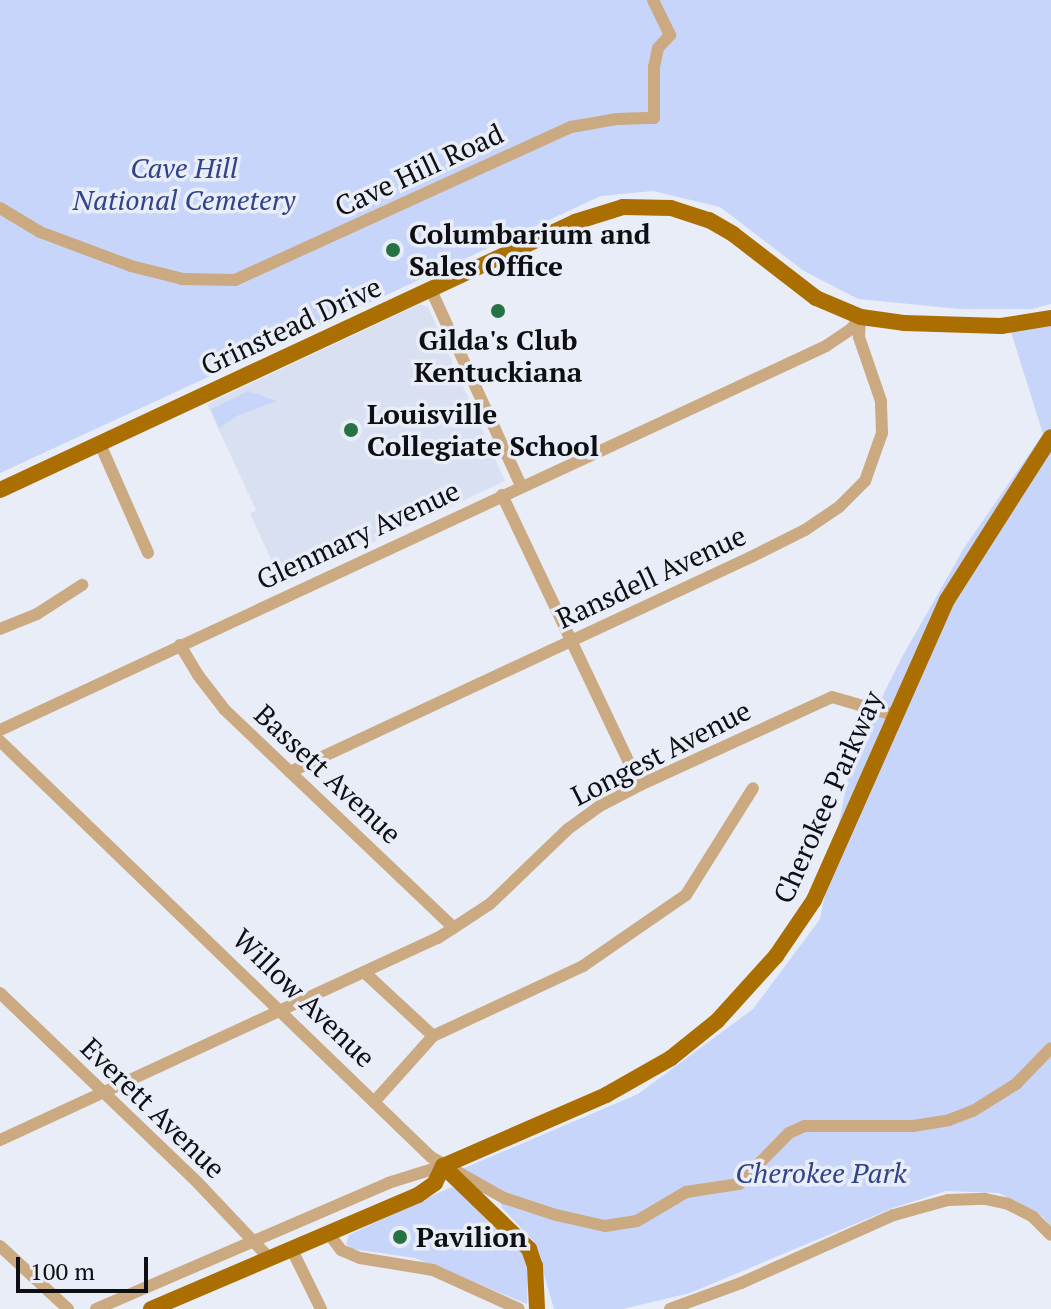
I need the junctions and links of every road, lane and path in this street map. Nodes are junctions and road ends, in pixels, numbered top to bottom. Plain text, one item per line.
1 (653, 0) edge
2 (0, 208) edge
3 (431, 290) junction
4 (861, 317) junction
5 (1051, 318) edge
6 (1051, 437) edge
7 (100, 444) junction
8 (521, 486) junction
9 (0, 490) edge
10 (502, 495) junction
11 (148, 553) dead end
12 (82, 585) dead end
13 (0, 629) edge
14 (571, 640) junction
15 (180, 645) junction
16 (894, 715) junction
17 (0, 730) edge
18 (0, 741) edge
19 (290, 772) junction
20 (640, 785) junction
21 (753, 788) dead end
22 (454, 928) junction
23 (364, 972) junction
24 (0, 993) edge
25 (280, 1011) junction
26 (433, 1036) junction
27 (1051, 1048) edge
28 (104, 1094) junction
29 (374, 1102) junction
30 (0, 1140) edge
31 (443, 1166) junction
32 (329, 1234) junction
33 (1051, 1235) edge
34 (255, 1241) junction
35 (0, 1246) edge
36 (292, 1250) junction
37 (270, 1259) junction
38 (68, 1309) edge
39 (96, 1309) edge
40 (151, 1309) edge
41 (321, 1309) edge
42 (519, 1309) edge
43 (537, 1309) edge
44 (670, 1309) edge

1 - 2 street, Cave Hill Road
3 - 4 main road, Grinstead Drive
3 - 7 main road, Grinstead Drive
3 - 8 street
4 - 5 main road, Grinstead Drive
4 - 8 street, Glenmary Avenue
4 - 14 street, Ransdell Avenue
6 - 16 main road, Cherokee Parkway
7 - 9 main road, Grinstead Drive
7 - 11 street
8 - 10 street, Glenmary Avenue
10 - 14 street
10 - 15 street, Glenmary Avenue
12 - 13 street
14 - 19 street, Ransdell Avenue
14 - 20 street
15 - 17 street, Glenmary Avenue
15 - 19 street, Bassett Avenue
16 - 20 street, Longest Avenue
16 - 31 main road, Cherokee Parkway
18 - 25 street, Willow Avenue
19 - 22 street, Bassett Avenue
20 - 22 street, Longest Avenue
21 - 26 street
22 - 23 street, Longest Avenue
23 - 25 street, Longest Avenue
23 - 26 street
24 - 28 street, Everett Avenue
25 - 28 street, Longest Avenue
25 - 29 street, Willow Avenue
26 - 29 street
27 - 31 street
28 - 30 street, Longest Avenue
28 - 34 street, Everett Avenue
29 - 31 street, Willow Avenue
31 - 32 main road, Cherokee Parkway
31 - 34 street, Cherokee Parkway
31 - 43 main road, Willow Avenue
32 - 36 main road, Cherokee Parkway
32 - 42 street
33 - 44 street
34 - 37 street, Everett Avenue
34 - 39 street, Cherokee Parkway
35 - 38 street
36 - 37 main road, Cherokee Parkway
36 - 41 street
37 - 40 main road, Cherokee Parkway

